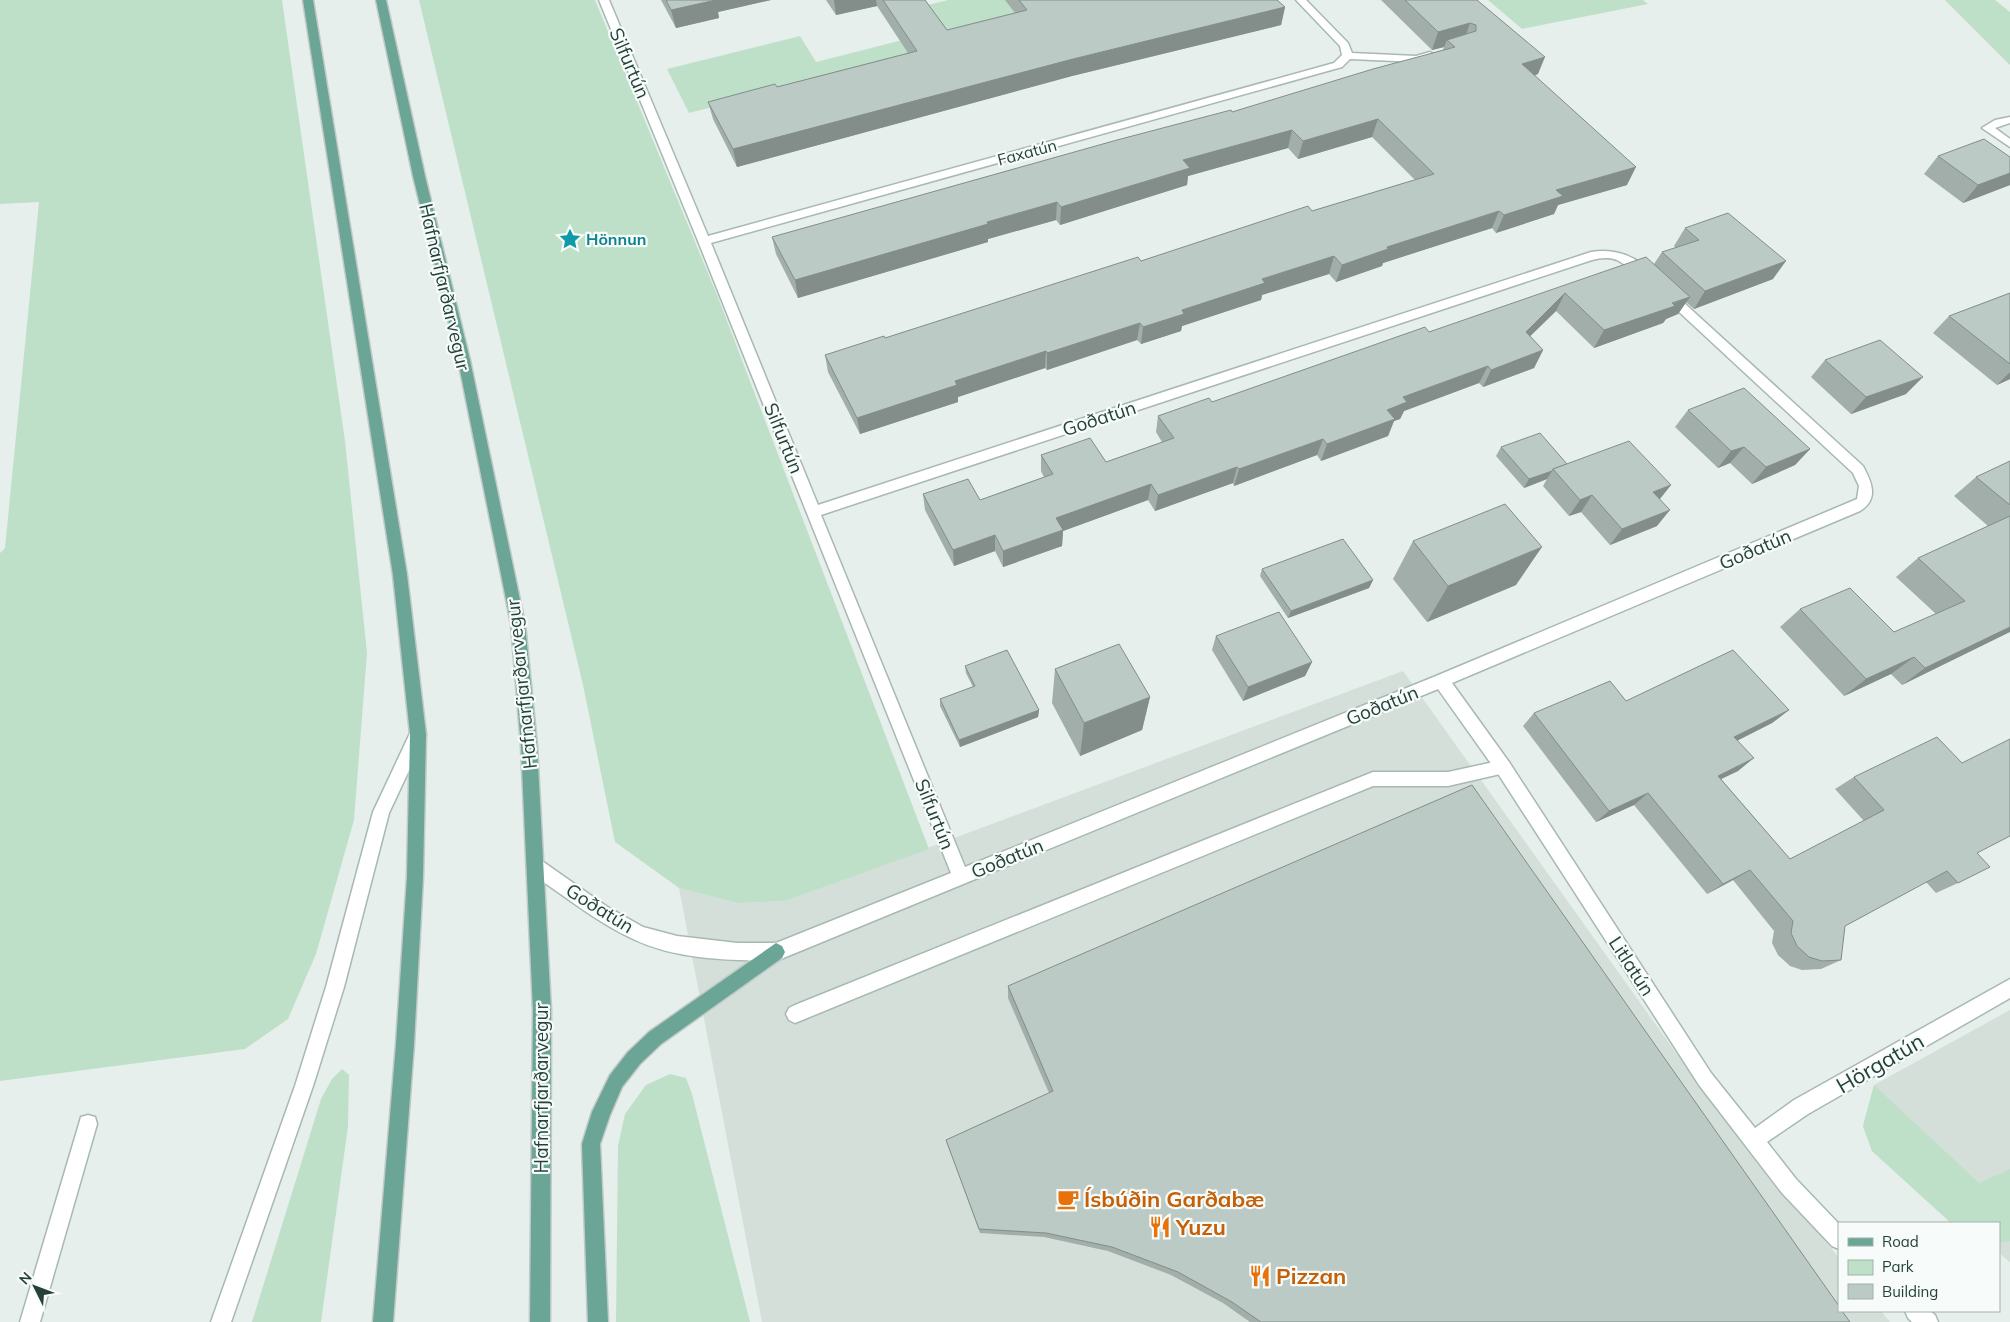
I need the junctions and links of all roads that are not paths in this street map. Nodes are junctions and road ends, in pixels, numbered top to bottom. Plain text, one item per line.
1 (308, 0) edge
2 (381, 0) edge
3 (604, 0) edge
4 (1301, 0) edge
5 (1436, 54) edge
6 (1347, 56) junction
7 (2010, 120) edge
8 (2010, 144) edge
9 (704, 241) junction
10 (813, 512) junction
11 (1441, 681) junction
12 (418, 734) junction
13 (1503, 767) junction
14 (536, 867) junction
15 (961, 877) junction
16 (776, 952) junction
17 (2010, 988) edge
18 (795, 1014) dead end
19 (88, 1124) dead end
20 (1752, 1141) junction
21 (1838, 1239) edge
22 (1916, 1312) edge
23 (30, 1322) edge
24 (221, 1322) edge
25 (384, 1322) edge
26 (540, 1322) edge
27 (598, 1322) edge
28 (1928, 1322) edge

1 - 12 main road
2 - 14 main road, Hafnarfjarðarvegur
3 - 9 street, Silfurtún
4 - 6 street
5 - 6 street
6 - 9 street, Faxatún
7 - 8 street
9 - 10 street, Silfurtún
10 - 11 street, Goðatún
10 - 15 street, Silfurtún
11 - 13 street, Litlatún
11 - 15 street, Goðatún
12 - 24 street
12 - 25 main road
13 - 18 street
13 - 20 street, Litlatún
14 - 16 street, Goðatún
14 - 26 main road, Hafnarfjarðarvegur
15 - 16 street, Goðatún
16 - 27 main road
17 - 20 street, Hörgatún
19 - 23 street
20 - 21 street, Litlatún
22 - 28 street

